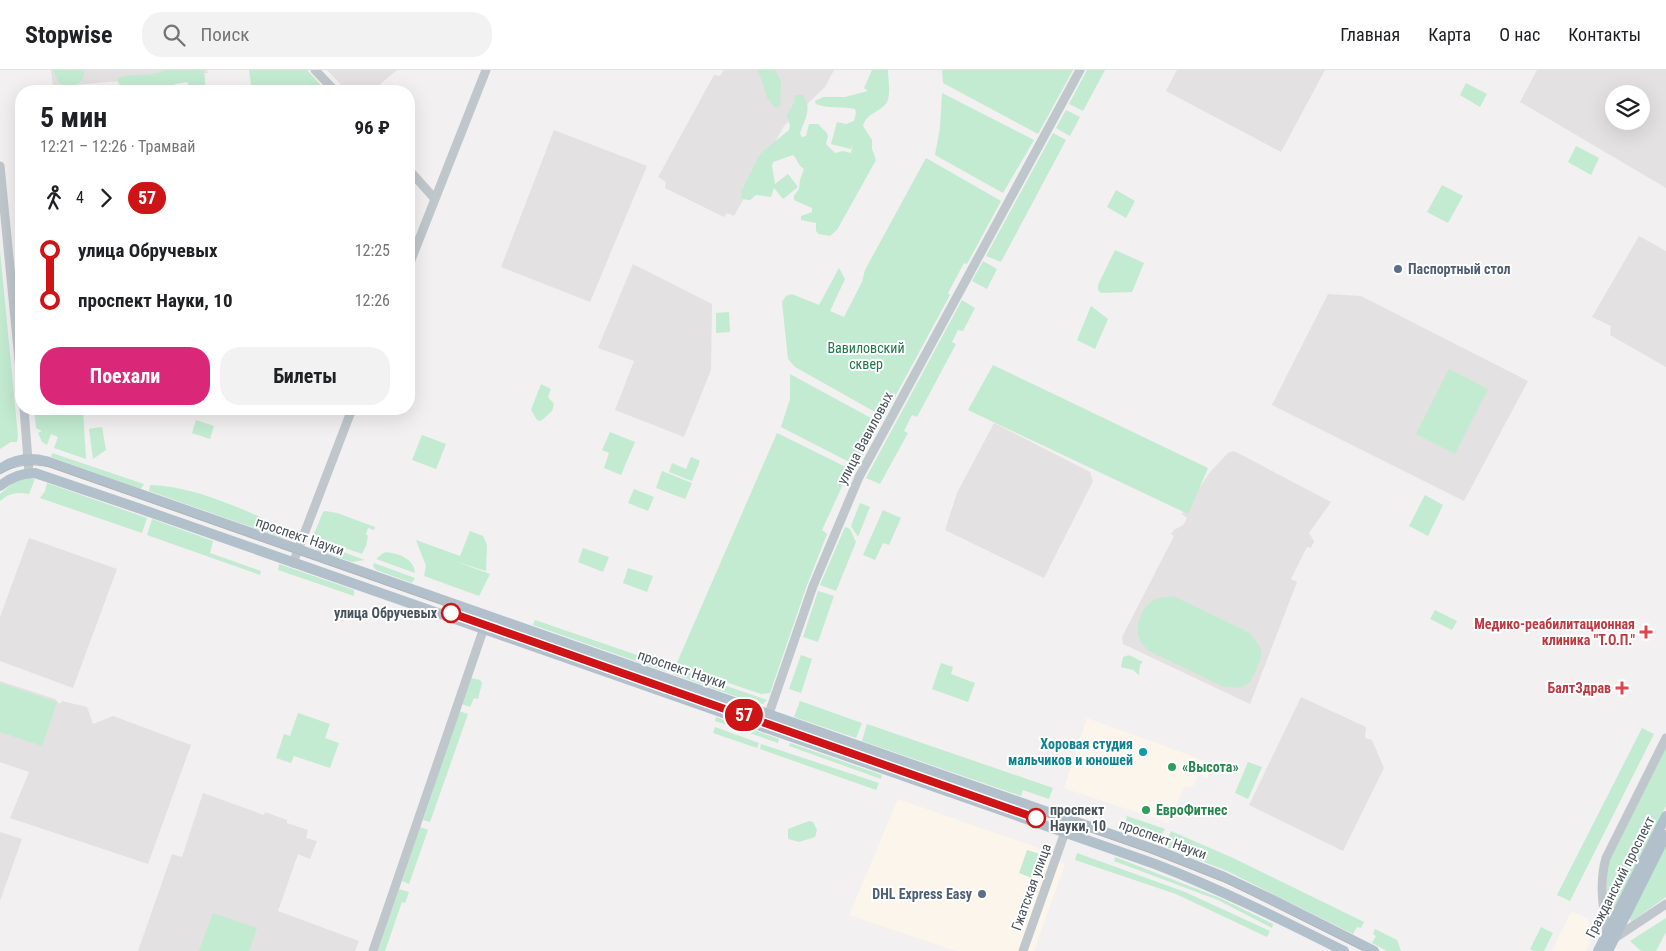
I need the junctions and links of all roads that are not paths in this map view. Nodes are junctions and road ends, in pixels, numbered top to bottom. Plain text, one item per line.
1 (316, 70) edge
2 (486, 70) edge
3 (1080, 70) edge
4 (330, 85) edge
5 (0, 166) edge
6 (415, 176) edge
7 (436, 199) junction
8 (415, 250) edge
9 (15, 319) edge
10 (24, 415) edge
11 (350, 415) edge
12 (28, 458) junction
13 (0, 469) edge
14 (29, 473) junction
15 (0, 486) edge
16 (298, 550) junction
17 (293, 563) junction
18 (488, 616) junction
19 (483, 629) junction
20 (769, 714) junction
21 (764, 728) junction
22 (1666, 738) edge
23 (1666, 816) edge
24 (1065, 832) junction
25 (1666, 835) edge
26 (1666, 904) edge
27 (1611, 935) junction
28 (373, 951) edge
29 (1023, 951) edge
30 (1344, 951) edge
31 (1374, 951) edge
32 (1598, 951) edge
33 (1608, 951) edge

1 - 4 street
2 - 7 street
3 - 20 street, улица Вавиловых
5 - 9 street
6 - 7 street
7 - 8 street
10 - 12 street
11 - 16 street
12 - 13 main road
12 - 14 street
12 - 16 main road, проспект Науки
14 - 15 main road
14 - 17 main road, проспект Науки
16 - 17 street
16 - 18 main road, проспект Науки
17 - 19 main road, проспект Науки
18 - 19 street
18 - 20 main road, проспект Науки
19 - 21 main road, проспект Науки
19 - 28 street
20 - 21 street, улица Вавиловых
20 - 31 main road, проспект Науки
21 - 24 main road, проспект Науки
22 - 27 street
23 - 27 main road, Гражданский проспект
24 - 29 street, Гжатская улица
24 - 30 main road, проспект Науки
25 - 27 main road, Гражданский проспект
26 - 27 street
27 - 32 main road, Гражданский проспект
27 - 33 main road, Гражданский проспект

